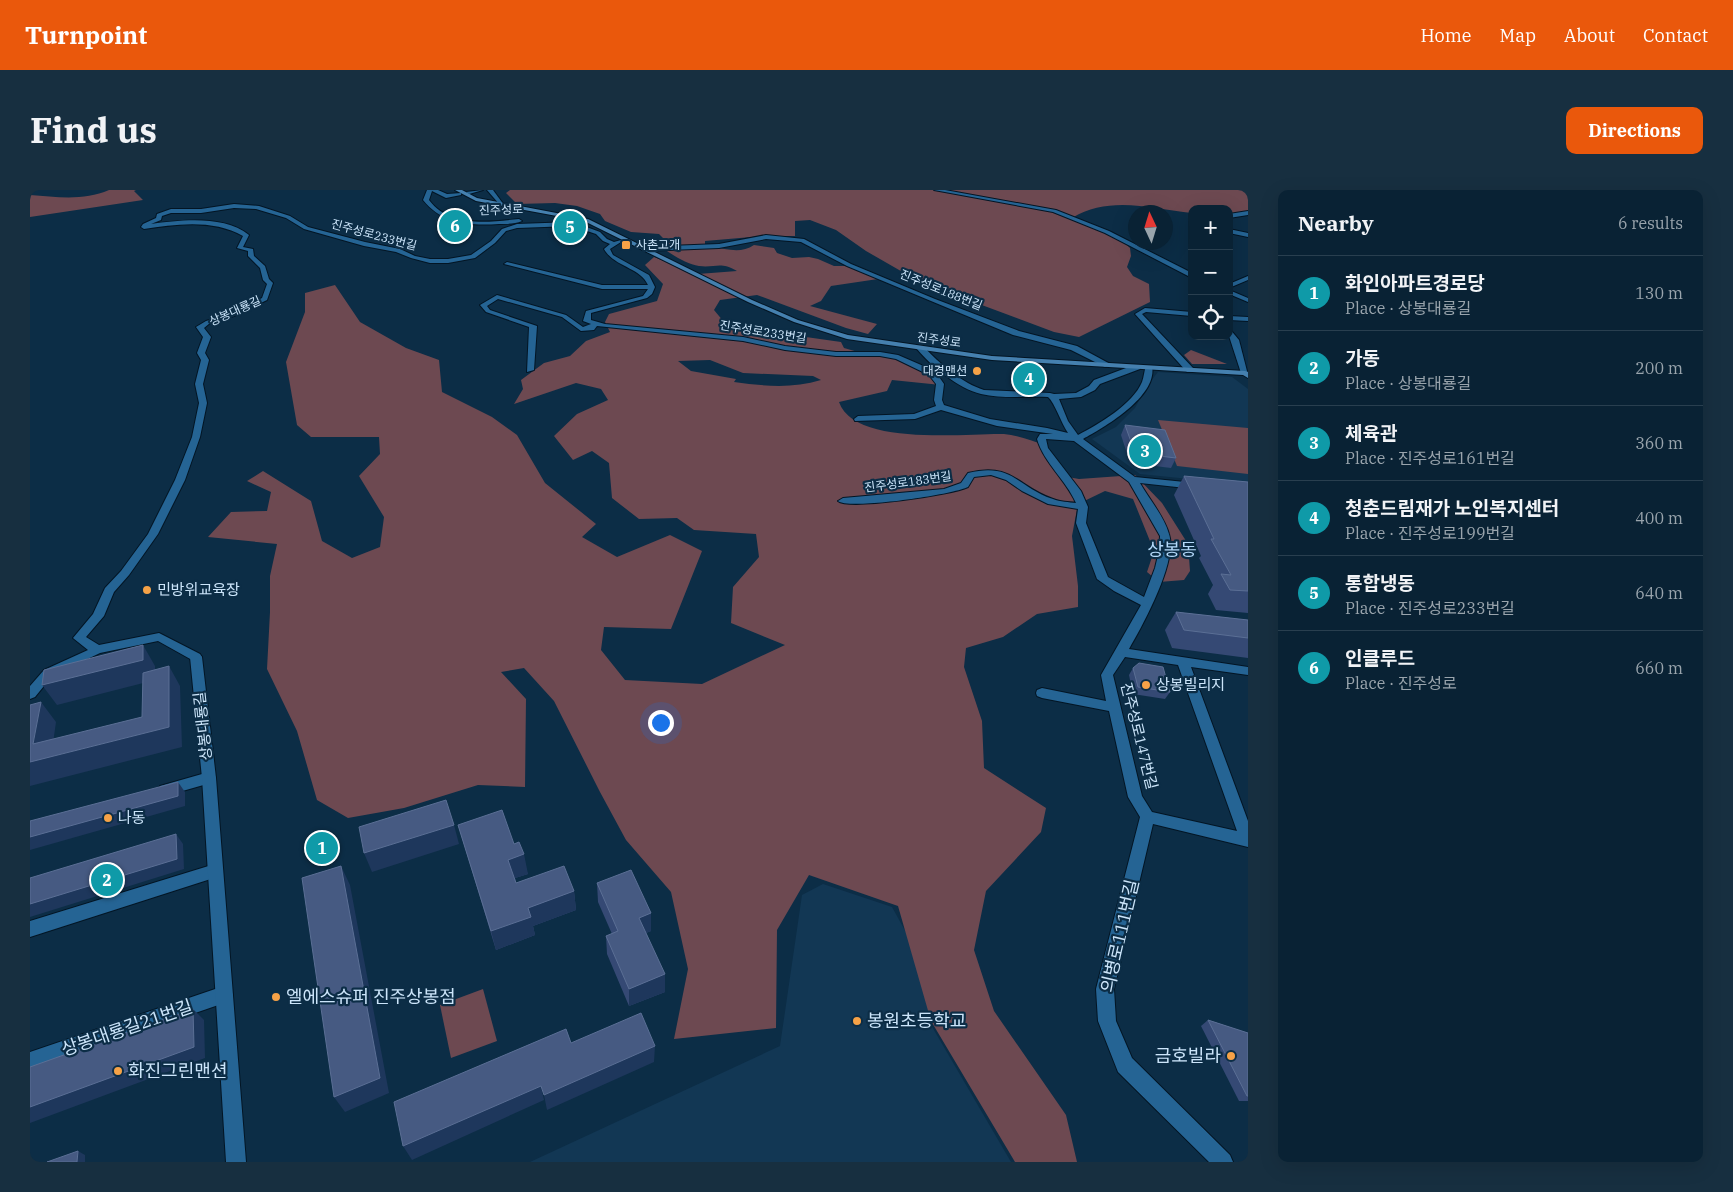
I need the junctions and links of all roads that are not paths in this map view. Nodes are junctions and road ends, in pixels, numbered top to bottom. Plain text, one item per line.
1 (432, 190) edge
2 (480, 190) edge
3 (490, 190) edge
4 (937, 190) edge
5 (458, 192) edge
6 (469, 192) dead end
7 (502, 204) junction
8 (176, 210) joint
9 (1248, 213) edge
10 (1233, 215) edge
11 (566, 216) junction
12 (1233, 232) edge
13 (1248, 235) edge
14 (766, 237) joint
15 (623, 238) junction
16 (615, 244) junction
17 (644, 249) junction
18 (507, 264) dead end
19 (1188, 274) edge
20 (1248, 278) edge
21 (1233, 284) edge
22 (652, 287) junction
23 (1233, 294) edge
24 (1248, 300) edge
25 (1188, 314) edge
26 (1233, 318) edge
27 (1248, 319) edge
28 (595, 324) junction
29 (1233, 337) edge
30 (921, 349) junction
31 (1108, 365) junction
32 (1137, 367) junction
33 (1149, 368) junction
34 (530, 370) dead end
35 (1190, 370) junction
36 (1246, 375) edge
37 (1053, 397) junction
38 (941, 407) junction
39 (858, 419) dead end
40 (1077, 439) junction
41 (1132, 480) junction
42 (1210, 487) edge
43 (843, 501) dead end
44 (1083, 507) junction
45 (1146, 603) junction
46 (97, 650) junction
47 (1122, 652) junction
48 (1183, 661) junction
49 (1245, 671) edge
50 (1248, 684) edge
51 (1042, 693) dead end
52 (30, 694) edge
53 (1114, 708) junction
54 (209, 778) junction
55 (152, 793) edge
56 (1148, 817) junction
57 (1248, 840) edge
58 (215, 871) junction
59 (30, 929) edge
60 (224, 995) junction
61 (30, 1061) edge
62 (236, 1162) edge
63 (1223, 1162) edge

1 - 5 street, 진주성로
1 - 11 street, 진주성로
2 - 6 street, 진주성로
3 - 7 street, 진주성로
4 - 19 street
5 - 7 main road, 진주성로
7 - 11 main road, 진주성로
8 - 16 street, 진주성로233번길
8 - 46 street, 상봉대룡길
9 - 10 street
11 - 15 main road, 진주성로
12 - 13 street
14 - 17 street, 진주성로
14 - 31 street, 진주성로188번길
15 - 16 street
15 - 17 main road, 진주성로
16 - 22 street
17 - 30 main road, 진주성로
18 - 22 street
20 - 21 street
22 - 28 street
23 - 24 street
25 - 35 street
26 - 27 street
28 - 34 street, 진주성로233번길
28 - 38 street, 진주성로233번길
29 - 36 street
30 - 31 main road, 진주성로
30 - 37 street
31 - 32 main road, 진주성로
32 - 33 main road, 진주성로
32 - 37 street
33 - 35 main road, 진주성로
33 - 40 street
35 - 36 main road, 진주성로
37 - 40 street
38 - 39 street
38 - 40 street
40 - 41 street
40 - 44 street
41 - 42 street
41 - 45 street, 진주성로147번길
43 - 44 street, 진주성로183번길
44 - 45 street
45 - 47 street, 진주성로147번길
46 - 52 street, 상봉대룡길
46 - 54 street, 상봉대룡길
47 - 48 street
47 - 53 street, 진주성로147번길
48 - 49 street
48 - 57 street
49 - 50 street
51 - 53 street
53 - 56 street, 진주성로147번길
54 - 55 street
54 - 58 street, 상봉대룡길
56 - 57 street
56 - 63 street, 의병로111번길
58 - 59 street
58 - 60 street, 상봉대룡길
60 - 61 street, 상봉대룡길21번길
60 - 62 street, 상봉대룡길

